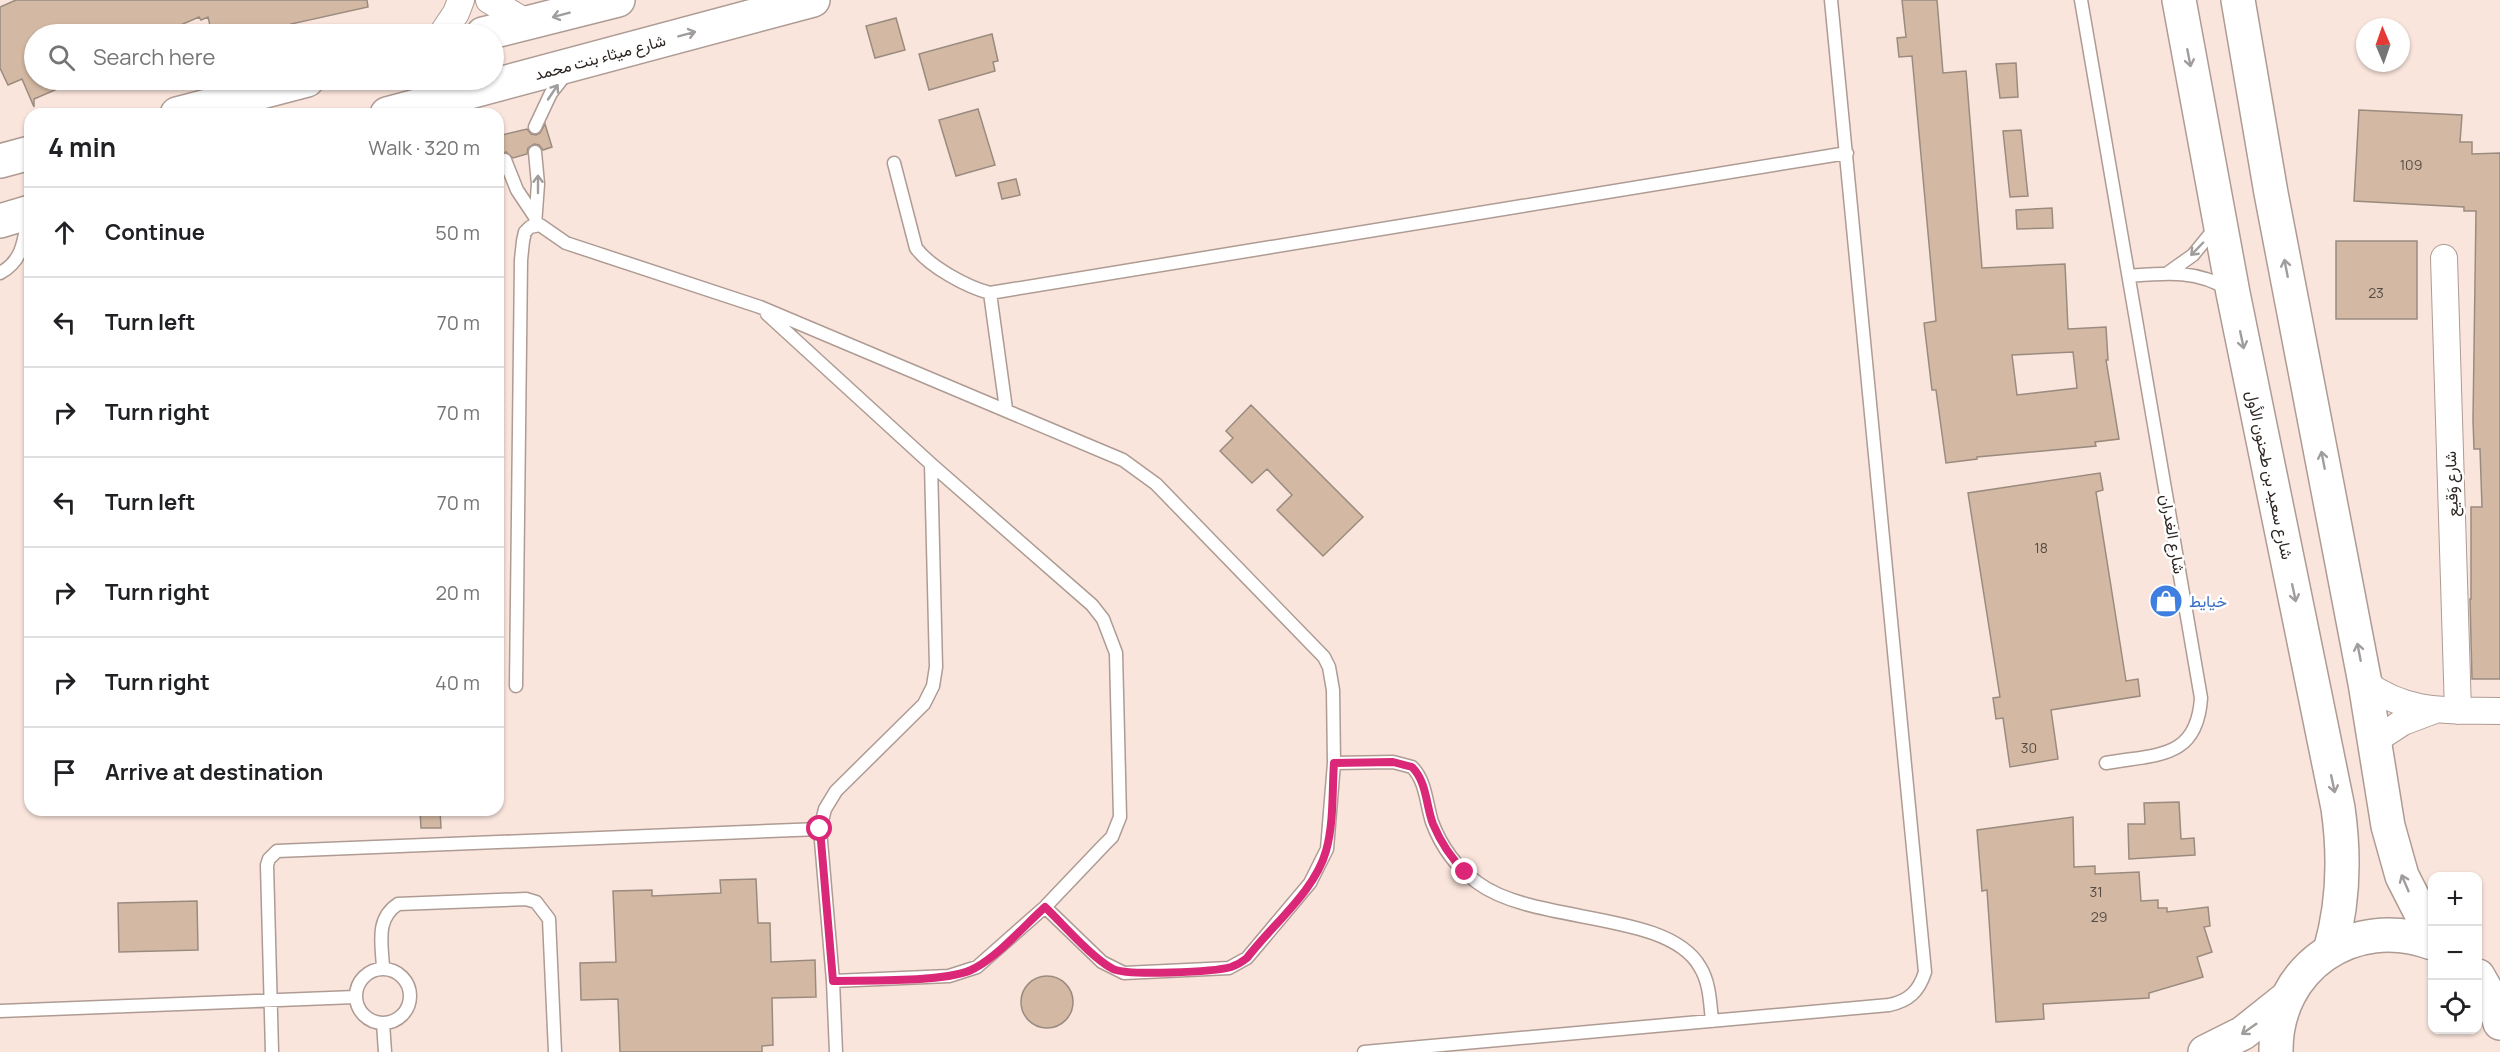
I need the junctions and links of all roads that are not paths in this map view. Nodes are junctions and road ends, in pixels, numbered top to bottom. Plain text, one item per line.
1 (461, 0) edge
2 (489, 0) edge
3 (618, 0) edge
4 (813, 0) edge
5 (1831, 0) edge
6 (2080, 0) edge
7 (2179, 0) edge
8 (2238, 0) edge
9 (449, 24) edge
10 (529, 24) junction
11 (504, 29) edge
12 (579, 63) junction
13 (504, 85) edge
14 (269, 90) edge
15 (486, 90) edge
16 (200, 108) edge
17 (423, 108) edge
18 (535, 127) dead end
19 (535, 152) dead end
20 (1847, 153) junction
21 (24, 155) edge
22 (505, 160) dead end
23 (0, 161) edge
24 (894, 163) dead end
25 (20, 215) edge
26 (535, 221) junction
27 (2220, 221) junction
28 (2444, 258) dead end
29 (2169, 272) junction
30 (0, 273) edge
31 (2129, 276) junction
32 (990, 293) junction
33 (2233, 293) junction
34 (760, 307) junction
35 (1006, 409) junction
36 (931, 464) junction
37 (2365, 683) junction
38 (516, 686) dead end
39 (2447, 710) junction
40 (2500, 711) edge
41 (2374, 741) junction
42 (1334, 763) junction
43 (2106, 763) dead end
44 (820, 829) junction
45 (1045, 907) junction
46 (2428, 927) edge
47 (2428, 941) edge
48 (2330, 951) junction
49 (383, 968) junction
50 (833, 981) junction
51 (2487, 985) edge
52 (355, 997) junction
53 (2287, 998) junction
54 (269, 1001) junction
55 (0, 1011) edge
56 (1712, 1021) junction
57 (383, 1023) junction
58 (2500, 1023) edge
59 (272, 1052) edge
60 (385, 1052) edge
61 (555, 1052) edge
62 (836, 1052) edge
63 (1364, 1052) edge
64 (2205, 1052) edge
65 (2276, 1052) edge

1 - 9 street
2 - 10 street
3 -> 10 main road
12 -> 4 main road, شارع ميثاء بنت محمد
5 - 20 lane
6 - 31 lane, شارع الغدران
7 -> 27 main road, شارع سعيد بن طحنون الأول
37 -> 8 main road
10 - 11 main road
12 - 13 main road, شارع ميثاء بنت محمد
18 -> 12 lane
14 - 16 main road
15 - 17 main road, شارع ميثاء بنت محمد
26 -> 19 lane
20 - 32 lane
20 - 56 lane
21 - 23 main road
22 - 26 lane
24 - 32 lane
25 - 30 lane
26 - 34 lane
26 - 38 lane
27 -> 29 lane
27 - 33 main road, شارع سعيد بن طحنون الأول
28 - 39 street, شارع وَقيع
29 - 31 lane
29 - 33 lane
31 - 43 lane, شارع الغدران
32 - 35 lane
33 -> 48 main road, شارع سعيد بن طحنون الأول
34 - 35 lane
34 - 36 lane
35 - 42 lane
36 - 44 lane
36 - 45 lane
37 - 39 street
37 - 41 main road
39 - 40 street
39 - 41 street
46 -> 41 main road
42 - 45 lane
42 - 56 lane
44 - 50 lane
44 - 54 lane
45 - 50 lane
47 - 48 main road
48 - 53 main road
49 - 52 lane
49 - 57 lane
49 - 61 lane
50 - 62 lane
51 - 58 main road
52 - 54 lane
52 - 57 lane
53 -> 64 main road
53 - 65 main road
54 - 55 lane
54 - 59 lane
56 - 63 lane
57 - 60 lane

